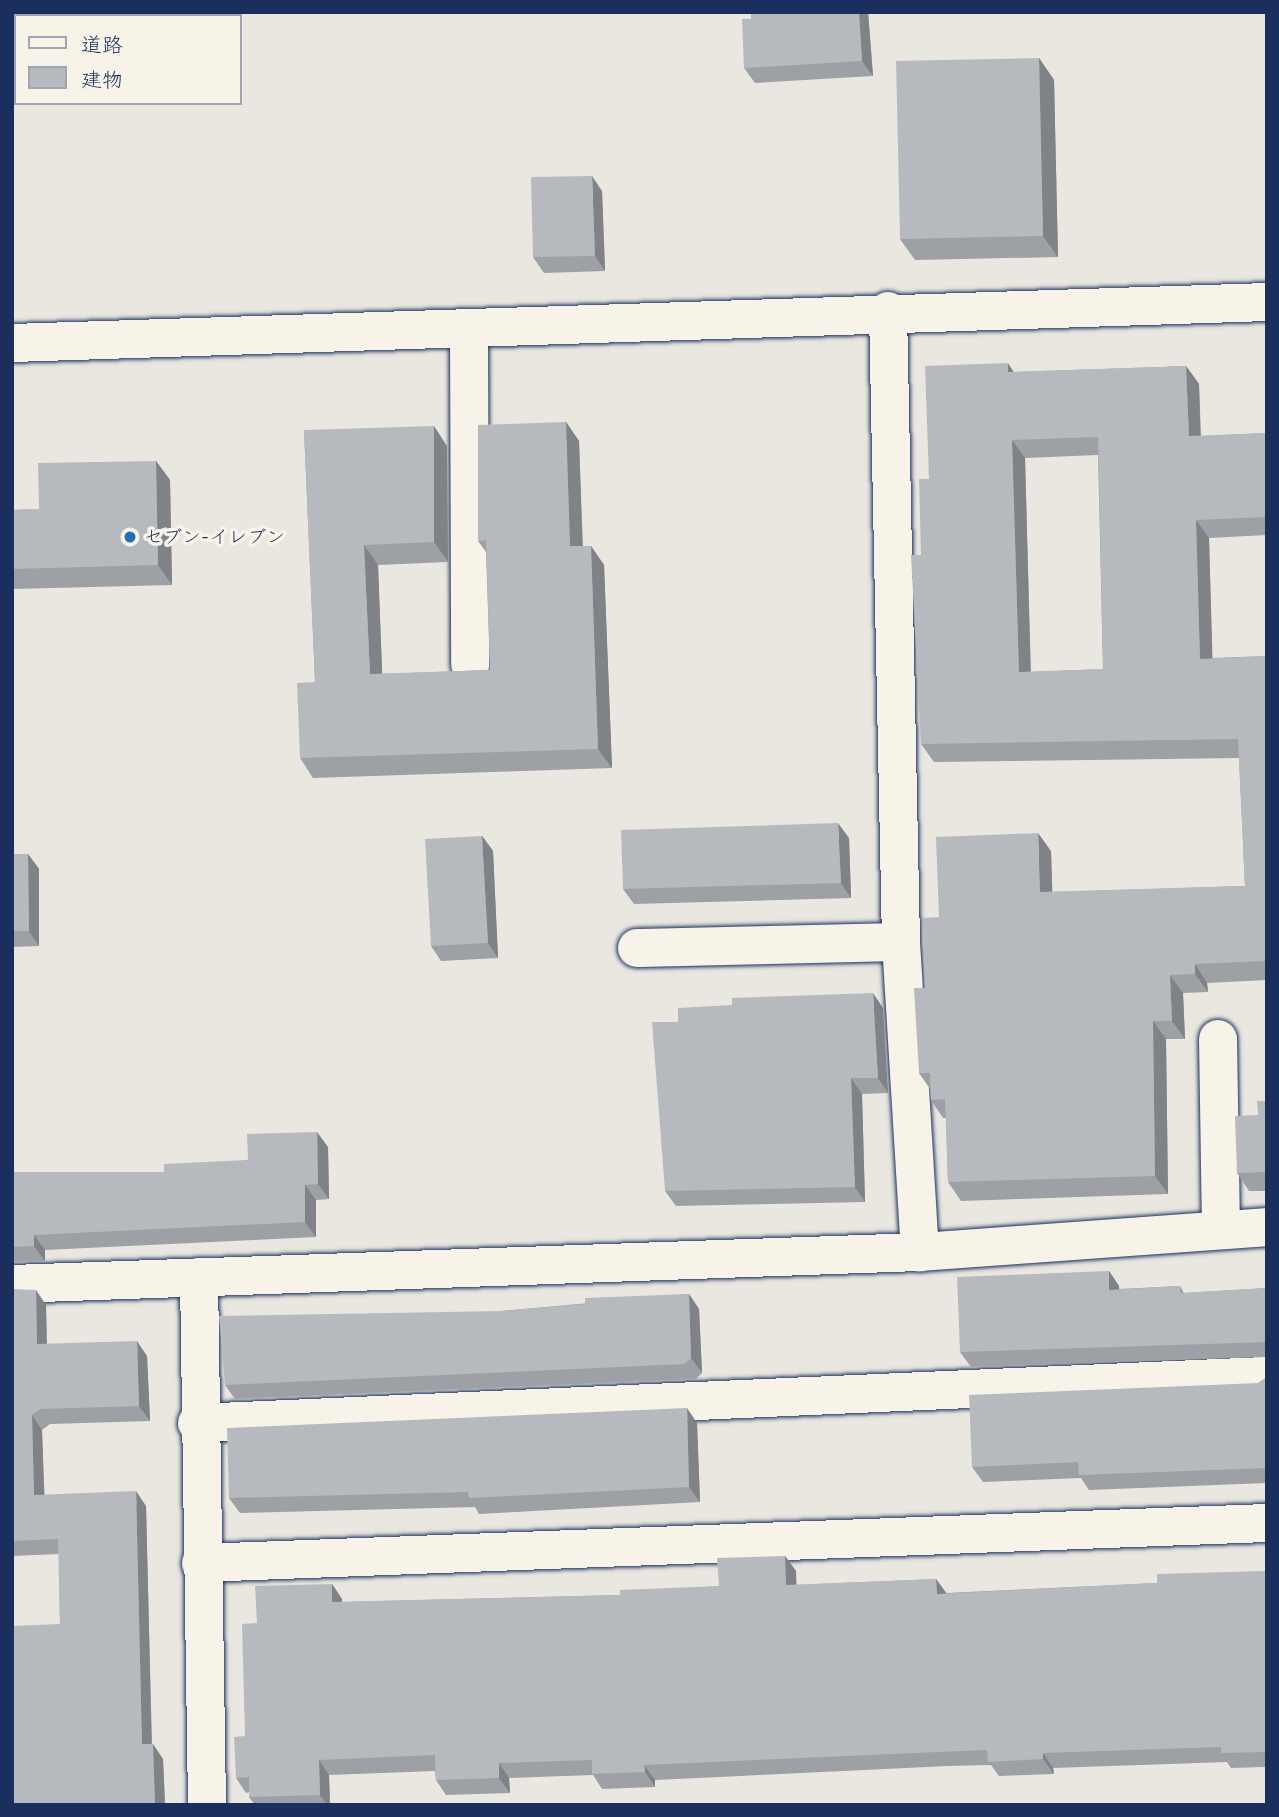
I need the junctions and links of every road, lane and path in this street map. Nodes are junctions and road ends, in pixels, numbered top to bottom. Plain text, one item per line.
1 (1267, 302) edge
2 (888, 311) junction
3 (468, 329) junction
4 (12, 343) edge
5 (470, 666) dead end
6 (901, 942) junction
7 (637, 948) dead end
8 (1217, 1040) dead end
9 (1267, 1227) edge
10 (1221, 1228) junction
11 (920, 1252) junction
12 (199, 1277) junction
13 (12, 1284) edge
14 (1267, 1376) edge
15 (197, 1423) junction
16 (1267, 1523) edge
17 (201, 1563) junction
18 (207, 1805) edge

1 - 2 street
2 - 3 street
2 - 6 street
3 - 4 street
3 - 5 street
6 - 7 street
6 - 11 street
8 - 10 street
9 - 10 street
10 - 11 street
11 - 12 street
12 - 13 street
12 - 15 street
14 - 15 street
15 - 17 street
16 - 17 street
17 - 18 street

